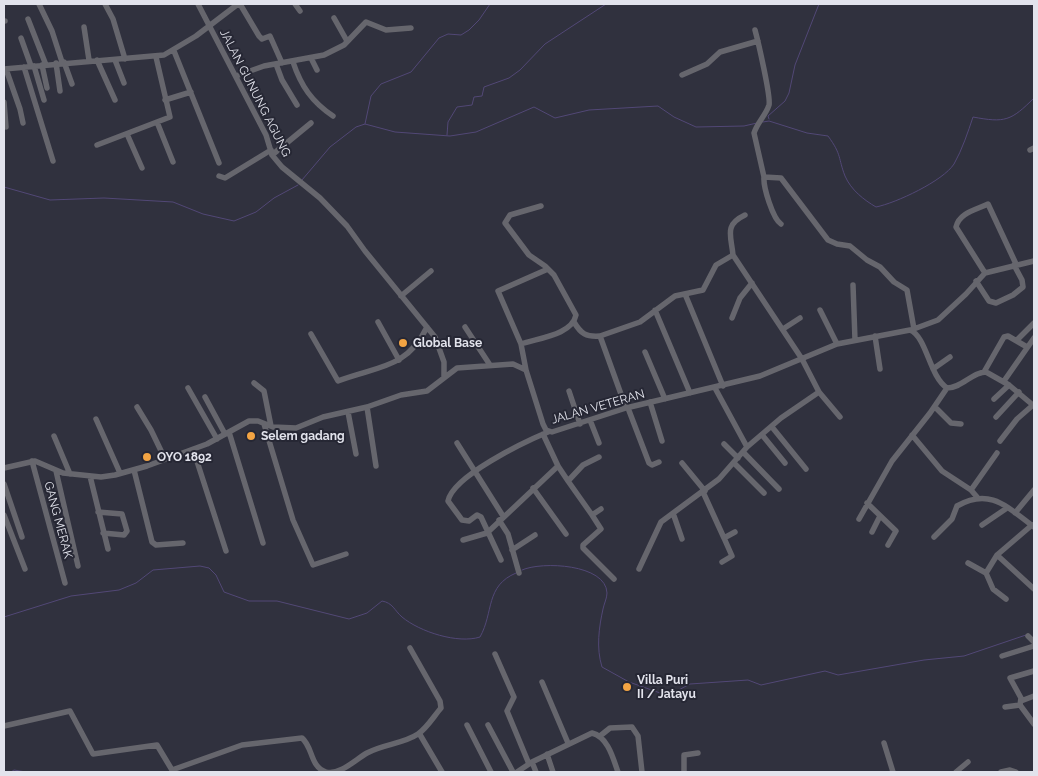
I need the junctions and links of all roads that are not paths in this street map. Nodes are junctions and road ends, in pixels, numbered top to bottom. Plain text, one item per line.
1 (39, 4) edge
2 (105, 4) edge
3 (198, 4) edge
4 (239, 4) edge
5 (295, 4) edge
6 (300, 11) dead end
7 (334, 18) dead end
8 (28, 19) dead end
9 (210, 26) junction
10 (84, 27) dead end
11 (411, 28) dead end
12 (755, 30) dead end
13 (21, 38) dead end
14 (346, 41) junction
15 (758, 41) junction
16 (174, 50) junction
17 (156, 57) junction
18 (311, 58) junction
19 (125, 59) junction
20 (89, 60) junction
21 (97, 60) junction
22 (115, 60) junction
23 (292, 62) junction
24 (53, 64) junction
25 (279, 64) junction
26 (30, 67) junction
27 (5, 68) edge
28 (317, 70) dead end
29 (50, 71) dead end
30 (682, 74) dead end
31 (236, 76) junction
32 (124, 83) dead end
33 (72, 84) dead end
34 (47, 88) dead end
35 (60, 91) dead end
36 (191, 92) junction
37 (44, 100) dead end
38 (115, 100) dead end
39 (165, 100) junction
40 (4, 102) edge
41 (297, 105) dead end
42 (333, 116) dead end
43 (157, 122) junction
44 (23, 123) dead end
45 (311, 123) dead end
46 (6, 127) dead end
47 (127, 134) junction
48 (97, 145) dead end
49 (272, 153) junction
50 (53, 161) dead end
51 (174, 162) dead end
52 (219, 163) dead end
53 (142, 168) dead end
54 (220, 176) dead end
55 (764, 177) junction
56 (541, 206) dead end
57 (745, 215) dead end
58 (781, 224) dead end
59 (733, 255) junction
60 (1034, 261) edge
61 (1015, 264) junction
62 (548, 269) junction
63 (431, 270) dead end
64 (985, 273) junction
65 (976, 281) junction
66 (752, 283) junction
67 (853, 285) dead end
68 (685, 294) junction
69 (401, 296) junction
70 (655, 310) junction
71 (820, 310) dead end
72 (732, 318) dead end
73 (800, 318) dead end
74 (378, 322) dead end
75 (574, 322) junction
76 (1034, 323) edge
77 (427, 327) junction
78 (466, 327) dead end
79 (783, 329) junction
80 (912, 330) junction
81 (311, 334) dead end
82 (600, 336) junction
83 (875, 336) junction
84 (1034, 338) edge
85 (855, 340) junction
86 (1016, 340) junction
87 (521, 344) junction
88 (837, 344) junction
89 (1027, 347) junction
90 (645, 352) dead end
91 (950, 357) dead end
92 (802, 359) junction
93 (399, 360) junction
94 (444, 362) junction
95 (490, 365) junction
96 (457, 368) junction
97 (880, 368) dead end
98 (932, 369) junction
99 (526, 370) junction
100 (984, 372) junction
101 (444, 377) junction
102 (254, 383) dead end
103 (1006, 383) junction
104 (723, 386) junction
105 (188, 388) dead end
106 (715, 388) junction
107 (947, 388) junction
108 (569, 391) dead end
109 (819, 392) junction
110 (1019, 392) junction
111 (690, 393) junction
112 (205, 397) dead end
113 (664, 399) junction
114 (994, 399) dead end
115 (650, 402) junction
116 (1034, 406) edge
117 (137, 407) dead end
118 (367, 407) junction
119 (935, 407) junction
120 (628, 409) junction
121 (348, 412) junction
122 (840, 417) dead end
123 (996, 417) dead end
124 (96, 419) dead end
125 (590, 420) junction
126 (580, 424) junction
127 (961, 424) dead end
128 (268, 425) junction
129 (772, 427) junction
130 (227, 433) junction
131 (546, 433) junction
132 (912, 435) junction
133 (54, 436) dead end
134 (763, 436) junction
135 (217, 439) junction
136 (662, 441) dead end
137 (1000, 441) dead end
138 (457, 443) dead end
139 (599, 443) dead end
140 (724, 444) dead end
141 (193, 449) junction
142 (745, 450) junction
143 (997, 453) dead end
144 (356, 454) dead end
145 (599, 457) dead end
146 (165, 460) junction
147 (736, 460) junction
148 (32, 461) junction
149 (659, 462) dead end
150 (682, 463) dead end
151 (785, 463) dead end
152 (376, 466) dead end
153 (558, 466) junction
154 (4, 468) edge
155 (806, 469) dead end
156 (134, 470) junction
157 (56, 471) junction
158 (476, 472) junction
159 (70, 474) junction
160 (120, 474) junction
161 (90, 476) junction
162 (568, 481) junction
163 (4, 484) edge
164 (534, 488) junction
165 (780, 489) dead end
166 (971, 490) junction
167 (1034, 490) edge
168 (704, 492) junction
169 (764, 494) dead end
170 (977, 497) junction
171 (867, 503) junction
172 (1007, 508) junction
173 (601, 509) dead end
174 (98, 512) junction
175 (673, 513) junction
176 (1015, 513) junction
177 (592, 514) junction
178 (4, 516) edge
179 (880, 516) junction
180 (501, 518) junction
181 (859, 519) dead end
182 (982, 525) dead end
183 (1033, 526) edge
184 (735, 532) dead end
185 (872, 532) dead end
186 (103, 533) junction
187 (487, 533) junction
188 (566, 534) dead end
189 (534, 535) dead end
190 (934, 536) dead end
191 (22, 537) dead end
192 (724, 538) junction
193 (682, 539) dead end
194 (463, 540) dead end
195 (263, 542) dead end
196 (183, 543) dead end
197 (888, 545) dead end
198 (108, 549) dead end
199 (512, 550) junction
200 (226, 551) dead end
201 (346, 554) dead end
202 (997, 555) junction
203 (501, 560) dead end
204 (722, 562) dead end
205 (968, 564) dead end
206 (78, 566) dead end
207 (25, 569) dead end
208 (639, 569) dead end
209 (986, 572) junction
210 (519, 573) dead end
211 (614, 579) dead end
212 (65, 583) dead end
213 (1034, 589) edge
214 (1006, 599) dead end
215 (1028, 636) dead end
216 (1034, 642) edge
217 (1034, 646) edge
218 (410, 648) dead end
219 (494, 654) dead end
220 (1002, 656) dead end
221 (1034, 671) edge
222 (542, 682) dead end
223 (1034, 696) edge
224 (1020, 703) junction
225 (1005, 707) dead end
226 (1034, 724) edge
227 (488, 725) dead end
228 (4, 726) edge
229 (467, 726) dead end
230 (419, 733) junction
231 (600, 736) junction
232 (568, 743) junction
233 (884, 743) dead end
234 (698, 753) dead end
235 (547, 754) junction
236 (968, 762) dead end
237 (530, 763) junction
238 (442, 772) edge
239 (491, 772) edge
240 (513, 772) edge
241 (517, 772) edge
242 (536, 772) edge
243 (553, 772) edge
244 (618, 772) edge
245 (642, 772) edge
246 (684, 772) edge
247 (893, 772) edge
248 (956, 772) edge
249 (1002, 772) edge
250 (1016, 772) edge

1 - 24 street
2 - 19 street
3 - 9 street, JALAN GUNUNG AGUNG
4 - 9 street
4 - 25 street
5 - 6 street
7 - 14 street
8 - 24 street
9 - 16 street
9 - 31 street, JALAN GUNUNG AGUNG
10 - 20 street
11 - 14 street
12 - 15 street
13 - 26 street
14 - 18 street
15 - 30 street
15 - 55 street
16 - 17 street
16 - 36 street
17 - 19 street
17 - 39 street
18 - 23 street
18 - 28 street
19 - 22 street
20 - 21 street
20 - 24 street
21 - 22 street
21 - 38 street
22 - 32 street
23 - 25 street
23 - 42 street
24 - 26 street
24 - 29 street
24 - 33 street
24 - 34 street
24 - 35 street
25 - 31 street
25 - 41 street
26 - 27 street
26 - 37 street
26 - 50 street
27 - 44 street
31 - 49 street, JALAN GUNUNG AGUNG
36 - 39 street
36 - 52 street
39 - 43 street
40 - 46 street
43 - 47 street
43 - 51 street
45 - 49 street
47 - 48 street
47 - 53 street
49 - 54 street
49 - 69 street, JALAN GUNUNG AGUNG
55 - 58 street
55 - 80 street
56 - 62 street
57 - 59 street
59 - 66 street
59 - 68 street
60 - 61 street
61 - 64 street
61 - 64 street
61 - 65 street
62 - 75 street
62 - 87 street, JALAN VETERAN
63 - 69 street
64 - 65 street
65 - 80 street, JALAN VETERAN
66 - 72 street
66 - 79 street
67 - 85 street
68 - 70 street
68 - 104 street
69 - 77 street, JALAN GUNUNG AGUNG
70 - 82 street
70 - 111 street
71 - 88 street
73 - 79 street
74 - 93 street
75 - 82 street
75 - 87 street
76 - 86 street
77 - 93 street
77 - 94 street, JALAN GUNUNG AGUNG
78 - 95 street
79 - 92 street
80 - 83 street, JALAN VETERAN
80 - 98 street
81 - 93 street
82 - 120 street
83 - 85 street, JALAN VETERAN
83 - 97 street
84 - 89 street
85 - 88 street, JALAN VETERAN
86 - 89 street
86 - 100 street
87 - 99 street, JALAN VETERAN
88 - 92 street, JALAN VETERAN
89 - 103 street
90 - 113 street
91 - 98 street
92 - 104 street, JALAN VETERAN
92 - 109 street
94 - 96 street
94 - 101 street
95 - 96 street
95 - 99 street
96 - 101 street
98 - 107 street
99 - 131 street, JALAN VETERAN
100 - 103 street
100 - 107 street
101 - 118 street
102 - 128 street
103 - 110 street
103 - 114 street
104 - 106 street, JALAN VETERAN
105 - 135 street
106 - 111 street, JALAN VETERAN
106 - 142 street
107 - 119 street
108 - 126 street
109 - 122 street
109 - 129 street
110 - 116 street
110 - 123 street
111 - 113 street, JALAN VETERAN
112 - 130 street
113 - 115 street, JALAN VETERAN
115 - 120 street, JALAN VETERAN
115 - 136 street
116 - 137 street
117 - 146 street
118 - 121 street
118 - 152 street
119 - 127 street
119 - 132 street
120 - 125 street, JALAN VETERAN
120 - 149 street
121 - 128 street
121 - 144 street
124 - 160 street
125 - 126 street, JALAN VETERAN
125 - 139 street
126 - 131 street, JALAN VETERAN
128 - 130 street
128 - 201 street
129 - 134 street
129 - 155 street
130 - 135 street
130 - 195 street
131 - 153 street
131 - 158 street
132 - 166 street
132 - 171 street
133 - 159 street
134 - 142 street
134 - 151 street
135 - 141 street
138 - 158 street
140 - 147 street
141 - 146 street
141 - 200 street
142 - 147 street
142 - 165 street
143 - 166 street
145 - 162 street
146 - 156 street
147 - 168 street
147 - 169 street
148 - 154 street
148 - 157 street
148 - 212 street, GANG MERAK
150 - 168 street
153 - 162 street
153 - 164 street
156 - 160 street
156 - 196 street
157 - 159 street
157 - 206 street
158 - 180 street
158 - 187 street
159 - 161 street
160 - 161 street
161 - 174 street
162 - 177 street
163 - 191 street
164 - 180 street
164 - 188 street
166 - 170 street
167 - 176 street
168 - 175 street
168 - 192 street
170 - 172 street
170 - 190 street
171 - 179 street
171 - 181 street
172 - 176 street
172 - 182 street
173 - 177 street
174 - 186 street
174 - 186 street
175 - 193 street
175 - 208 street
176 - 183 street
177 - 211 street
178 - 207 street
179 - 185 street
179 - 197 street
180 - 187 street
180 - 199 street
183 - 202 street
184 - 192 street
186 - 198 street
187 - 194 street
187 - 203 street
189 - 199 street
192 - 204 street
199 - 210 street
202 - 209 street
202 - 213 street
205 - 209 street
209 - 214 street
215 - 216 street
217 - 220 street
218 - 230 street
219 - 237 street
221 - 224 street
222 - 232 street
223 - 224 street
224 - 225 street
224 - 226 street
227 - 240 street
228 - 230 street
229 - 239 street
230 - 238 street
231 - 232 street
231 - 244 street
231 - 245 street
232 - 235 street
233 - 247 street
234 - 246 street
235 - 237 street
235 - 243 street
236 - 248 street
237 - 241 street
237 - 242 street
249 - 250 street

